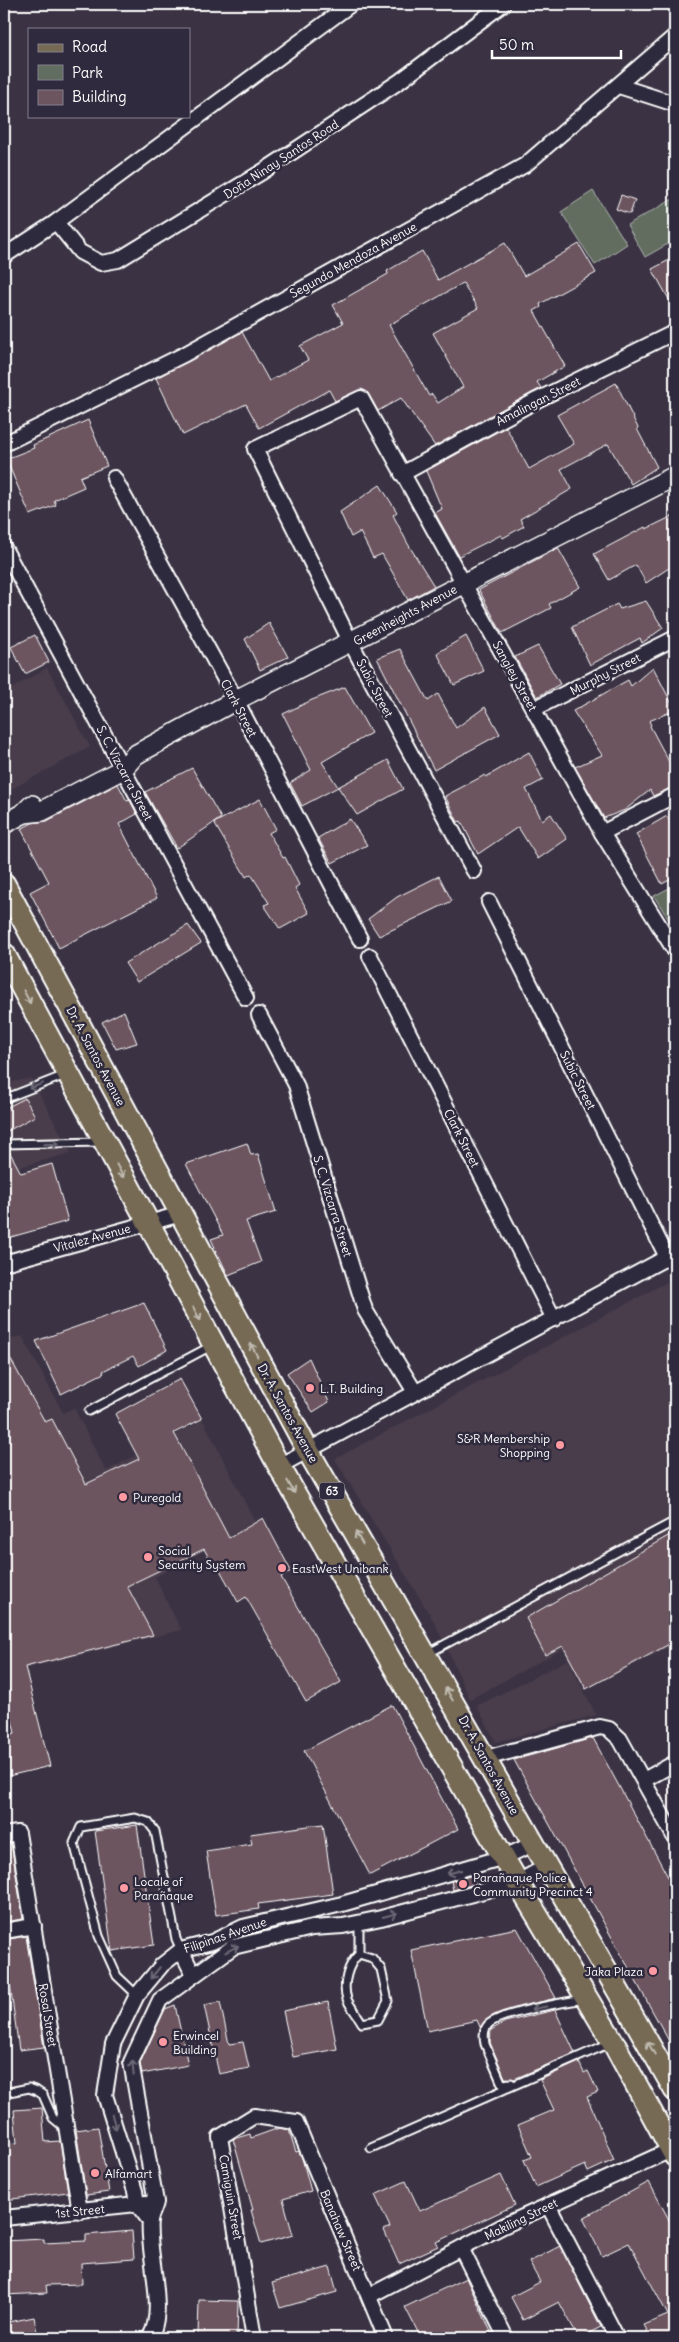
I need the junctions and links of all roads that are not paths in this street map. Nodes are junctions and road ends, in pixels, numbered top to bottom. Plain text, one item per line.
1 (351, 4) edge
2 (499, 5) edge
3 (675, 36) edge
4 (619, 86) junction
5 (675, 104) edge
6 (56, 222) junction
7 (4, 256) edge
8 (675, 332) edge
9 (361, 398) joint
10 (4, 444) edge
11 (402, 474) junction
12 (675, 476) edge
13 (114, 478) dead end
14 (4, 548) edge
15 (463, 584) junction
16 (675, 638) edge
17 (351, 643) junction
18 (236, 700) junction
19 (534, 709) junction
20 (125, 760) junction
21 (675, 795) edge
22 (4, 824) edge
23 (602, 833) junction
24 (474, 871) dead end
25 (4, 884) edge
26 (490, 902) dead end
27 (360, 939) dead end
28 (675, 951) edge
29 (4, 954) edge
30 (370, 956) dead end
31 (246, 998) dead end
32 (259, 1015) dead end
33 (68, 1074) junction
34 (4, 1099) edge
35 (104, 1142) junction
36 (4, 1144) edge
37 (181, 1214) junction
38 (147, 1223) junction
39 (671, 1255) edge
40 (4, 1263) edge
41 (554, 1320) junction
42 (214, 1345) junction
43 (415, 1392) junction
44 (89, 1411) dead end
45 (308, 1449) junction
46 (279, 1466) junction
47 (675, 1521) edge
48 (426, 1655) junction
49 (486, 1758) junction
50 (675, 1763) edge
51 (644, 1780) junction
52 (4, 1835) edge
53 (675, 1838) edge
54 (533, 1844) junction
55 (504, 1857) junction
56 (546, 1867) junction
57 (518, 1882) junction
58 (342, 1904) junction
59 (310, 1912) junction
60 (359, 1923) junction
61 (34, 1926) junction
62 (343, 1926) junction
63 (312, 1928) junction
64 (4, 1931) edge
65 (181, 1950) junction
66 (359, 1954) junction
67 (193, 1974) junction
68 (137, 1995) junction
69 (587, 1998) junction
70 (613, 2042) junction
71 (557, 2065) junction
72 (675, 2090) edge
73 (4, 2093) edge
74 (296, 2122) joint
75 (67, 2130) junction
76 (370, 2148) dead end
77 (674, 2151) edge
78 (156, 2202) junction
79 (137, 2204) junction
80 (548, 2205) junction
81 (80, 2211) junction
82 (4, 2218) edge
83 (150, 2221) junction
84 (461, 2248) junction
85 (369, 2296) junction
86 (149, 2338) edge
87 (251, 2338) edge
88 (386, 2338) edge
89 (506, 2338) edge
90 (617, 2338) edge

1 - 6 street
2 - 6 street, Doña Ninay Santos Road
3 - 4 street, Segundo Mendoza Avenue
4 - 5 street
4 - 10 street, Segundo Mendoza Avenue
6 - 7 street
8 - 11 street, Amalingan Street
9 - 11 street, Sangley Street
9 - 17 street, Subic Street
11 - 15 street, Sangley Street
12 - 15 street, Greenheights Avenue
13 - 18 street, Clark Street
14 - 20 street, S. C. Vizcarra Street
15 - 17 street, Greenheights Avenue
15 - 19 street, Sangley Street
16 - 19 street, Murphy Street
17 - 18 street, Greenheights Avenue
17 - 24 street, Subic Street
18 - 20 street, Greenheights Avenue
18 - 27 street, Clark Street
19 - 23 street, Sangley Street
20 - 22 street, Greenheights Avenue
20 - 31 street, S. C. Vizcarra Street
21 - 23 street
23 - 28 street, Sangley Street
25 - 37 main road, Dr. A. Santos Avenue / 63
26 - 39 street, Subic Street
29 -> 33 main road, 63
30 - 41 street, Clark Street
32 - 43 street, S. C. Vizcarra Street
33 -> 34 lane
33 - 35 main road, 63
36 -> 35 lane
35 -> 38 main road, 63
37 - 38 street, Vitalez Avenue
45 -> 37 main road, Dr. A. Santos Avenue / 63
38 - 40 street, Vitalez Avenue
38 -> 42 main road, 63
39 - 41 street
41 - 43 street
42 - 44 lane
42 - 46 main road, 63
43 - 45 street
45 - 46 street
48 -> 45 main road, Dr. A. Santos Avenue / 63
46 -> 55 main road, 63
47 - 48 lane
49 -> 48 main road, Dr. A. Santos Avenue / 63
49 - 51 street
49 - 54 main road, Dr. A. Santos Avenue / 63
50 - 51 street
51 - 53 street
52 - 61 street, Rosal Street
54 - 55 street, Filipinas Avenue
54 - 56 main road, Dr. A. Santos Avenue / 63
55 - 57 main road, 63
55 -> 58 street, Filipinas Avenue
56 - 57 street, Filipinas Avenue
72 -> 56 main road, Dr. A. Santos Avenue / 63
60 -> 57 street, Filipinas Avenue
57 - 69 main road, 63
58 - 59 street, Filipinas Avenue
58 - 62 street
59 - 63 street
59 - 65 street, Filipinas Avenue
60 - 62 street, Filipinas Avenue
60 - 66 lane
61 - 64 street
61 - 75 street, Rosal Street
62 - 63 street, Filipinas Avenue
67 -> 63 street, Filipinas Avenue
65 - 67 street
65 -> 68 street, Filipinas Avenue
65 - 68 lane
66 - 66 lane
78 -> 67 street, Filipinas Avenue
68 -> 79 street, Filipinas Avenue
69 - 70 main road, 63
69 -> 71 lane
70 - 71 lane
70 - 77 main road, 63
71 - 76 lane
73 - 75 lane
74 - 85 street, Banahaw Street
74 - 87 street, Camiguin Street
75 - 81 street, Rosal Street
77 - 80 street, Makiling Street
78 - 79 street, 1st Street
78 - 83 street, Filipinas Avenue
79 - 81 street, 1st Street
79 - 83 street, Filipinas Avenue
80 - 84 street, Makiling Street
80 - 90 street
81 - 82 street, 1st Street
83 - 86 street, Filipinas Avenue
84 - 85 street, Makiling Street
84 - 89 street
85 - 88 street, Banahaw Street

